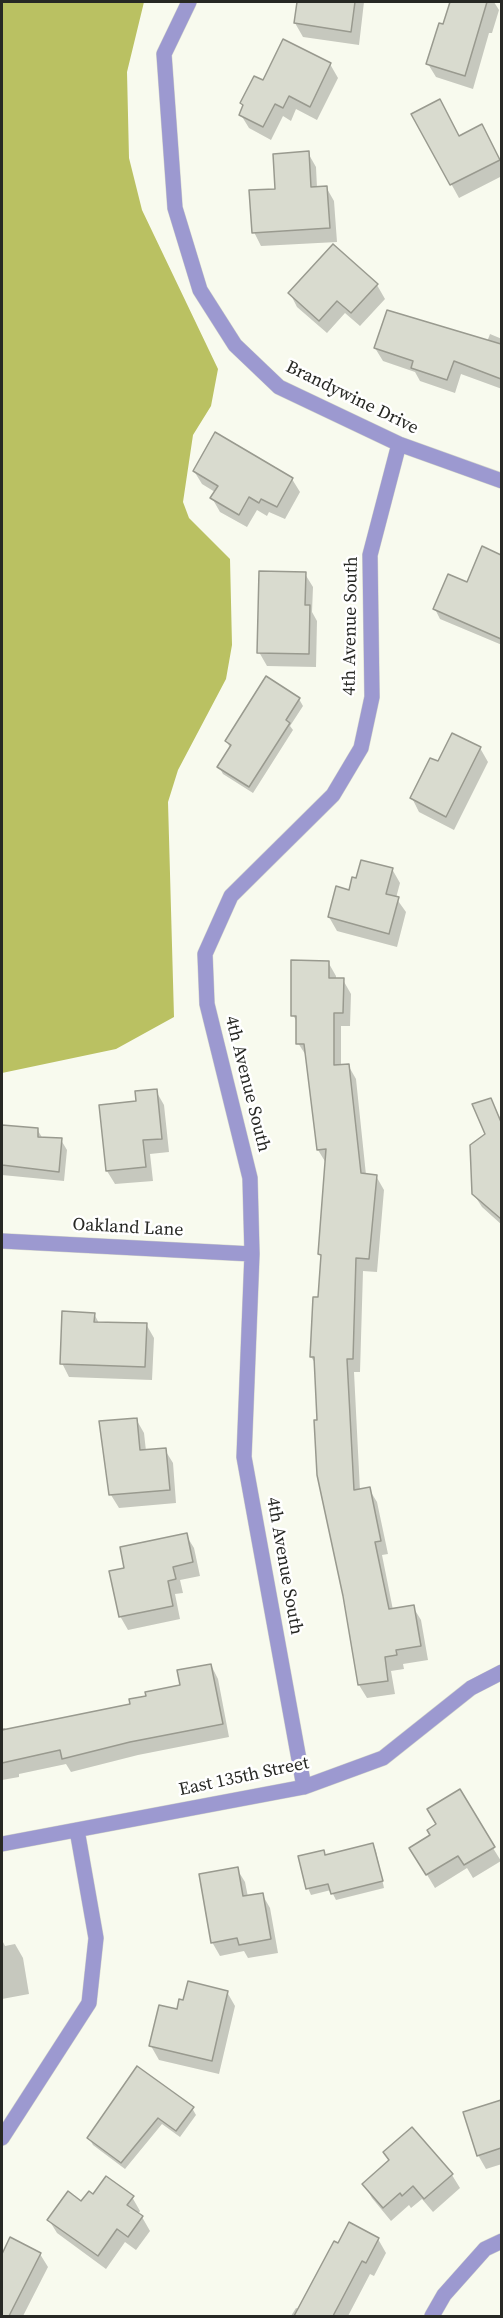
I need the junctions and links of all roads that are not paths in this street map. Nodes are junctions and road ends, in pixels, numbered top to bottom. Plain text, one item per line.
1 (189, 2) edge
2 (399, 444) junction
3 (501, 481) edge
4 (2, 1240) edge
5 (252, 1254) junction
6 (501, 1672) edge
7 (304, 1787) junction
8 (77, 1830) junction
9 (2, 1844) edge
10 (2, 2138) edge
11 (501, 2241) edge
12 (432, 2316) edge

1 - 2 street, Brandywine Drive
2 - 3 street, Brandywine Drive
2 - 5 street, 4th Avenue South
4 - 5 street, Oakland Lane
5 - 7 street, 4th Avenue South
6 - 7 street, East 135th Street
7 - 8 street, East 135th Street
8 - 9 street, East 135th Street
8 - 10 street
11 - 12 street

